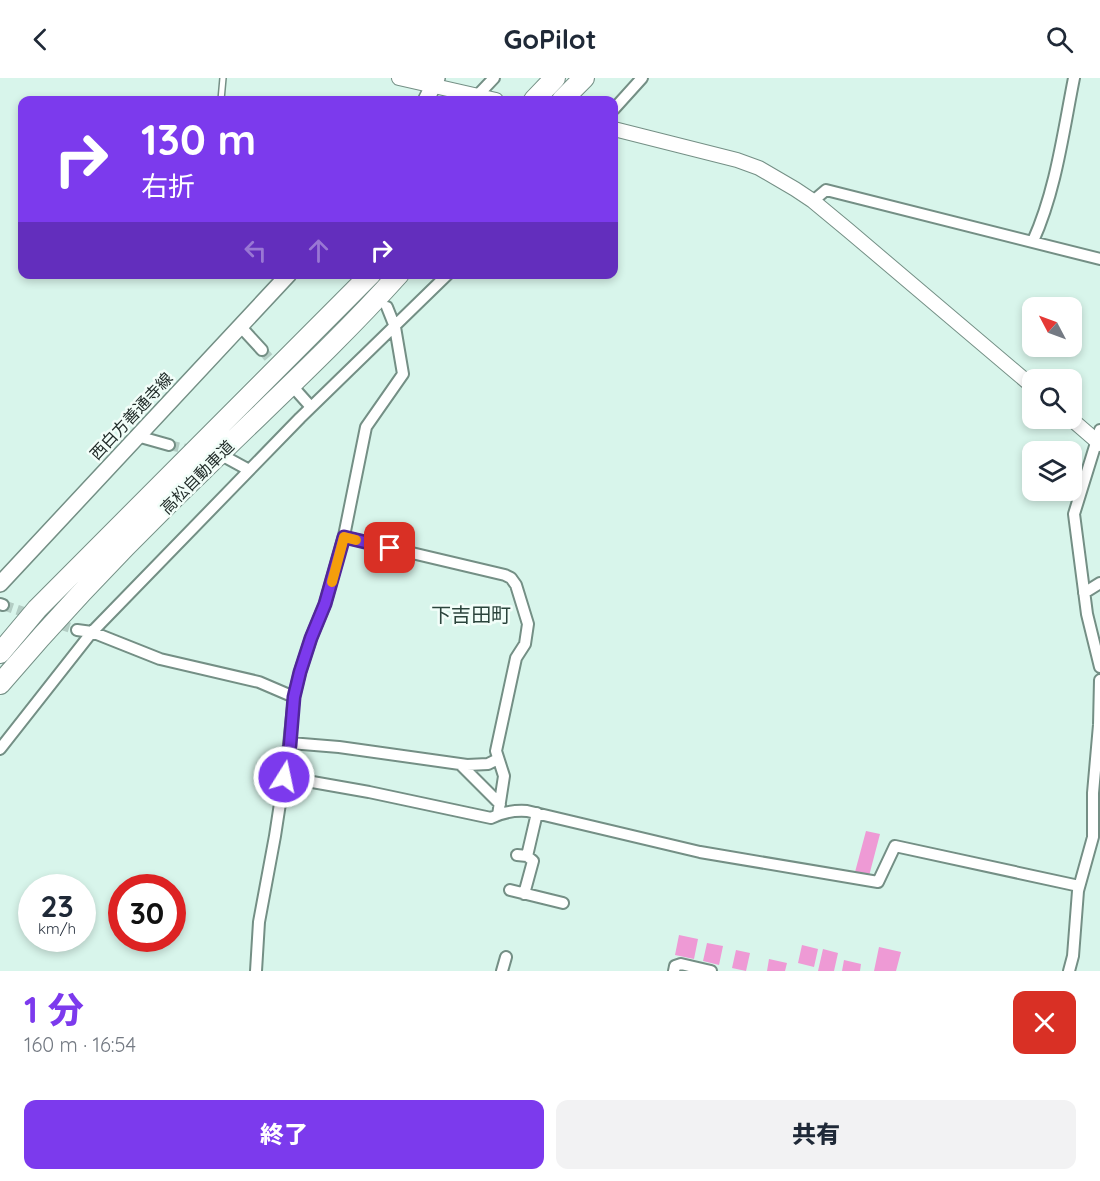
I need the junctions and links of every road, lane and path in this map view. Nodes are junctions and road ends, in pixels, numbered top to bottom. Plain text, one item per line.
1 (223, 78) edge
2 (399, 78) edge
3 (494, 78) edge
4 (555, 78) edge
5 (584, 78) edge
6 (642, 78) edge
7 (1074, 78) edge
8 (435, 82) edge
9 (221, 96) edge
10 (428, 96) edge
11 (473, 96) edge
12 (477, 96) edge
13 (538, 96) edge
14 (566, 96) edge
15 (618, 105) edge
16 (618, 130) edge
17 (813, 201) junction
18 (1033, 241) junction
19 (1100, 259) edge
20 (284, 279) edge
21 (366, 279) edge
22 (395, 279) edge
23 (443, 279) edge
24 (387, 307) dead end
25 (240, 326) junction
26 (395, 327) junction
27 (262, 350) tunnel mouth
28 (1022, 378) edge
29 (294, 388) dead end
30 (311, 407) junction
31 (1082, 426) edge
32 (137, 435) junction
33 (1099, 438) edge
34 (169, 445) tunnel mouth
35 (227, 458) dead end
36 (249, 470) junction
37 (344, 537) junction
38 (1100, 583) edge
39 (0, 584) edge
40 (1084, 593) junction
41 (77, 630) tunnel mouth
42 (92, 632) junction
43 (0, 654) edge
44 (1100, 667) edge
45 (1100, 680) edge
46 (0, 684) edge
47 (294, 697) junction
48 (1099, 725) edge
49 (290, 742) junction
50 (0, 749) edge
51 (498, 759) junction
52 (460, 764) junction
53 (284, 777) junction
54 (499, 809) junction
55 (537, 813) junction
56 (1079, 886) junction
57 (510, 890) dead end
58 (524, 894) junction
59 (563, 903) dead end
60 (506, 957) dead end
61 (256, 971) edge
62 (502, 971) edge
63 (674, 971) edge
64 (711, 971) edge
65 (1069, 971) edge

1 - 9 lane
2 - 8 street
3 - 12 street
4 - 13 highway
5 - 14 highway
6 - 15 street
7 - 18 street
8 - 10 main road
8 - 11 street
16 - 17 street
17 - 18 street
17 - 28 street
18 - 19 street
20 - 25 main road, 西白方善通寺線
21 - 43 highway, 高松自動車道
22 - 46 highway, 高松自動車道
23 - 26 street
24 - 26 street
25 - 27 street
25 - 32 main road, 西白方善通寺線
26 - 30 street
26 - 37 street
29 - 30 street
30 - 36 street
31 - 33 street
32 - 34 street
32 - 39 main road, 西白方善通寺線
33 - 40 street
35 - 36 street
36 - 42 street
37 - 47 street
37 - 51 street
38 - 40 street
40 - 44 street
41 - 42 street
42 - 47 street
42 - 50 street
45 - 48 street
47 - 49 street
48 - 56 street
49 - 52 street
49 - 53 street
51 - 52 street
51 - 54 street
52 - 54 street
53 - 54 street
53 - 61 street
54 - 55 street
55 - 56 street
55 - 58 street
56 - 65 street
57 - 58 street
58 - 59 street
60 - 62 street
63 - 64 street

